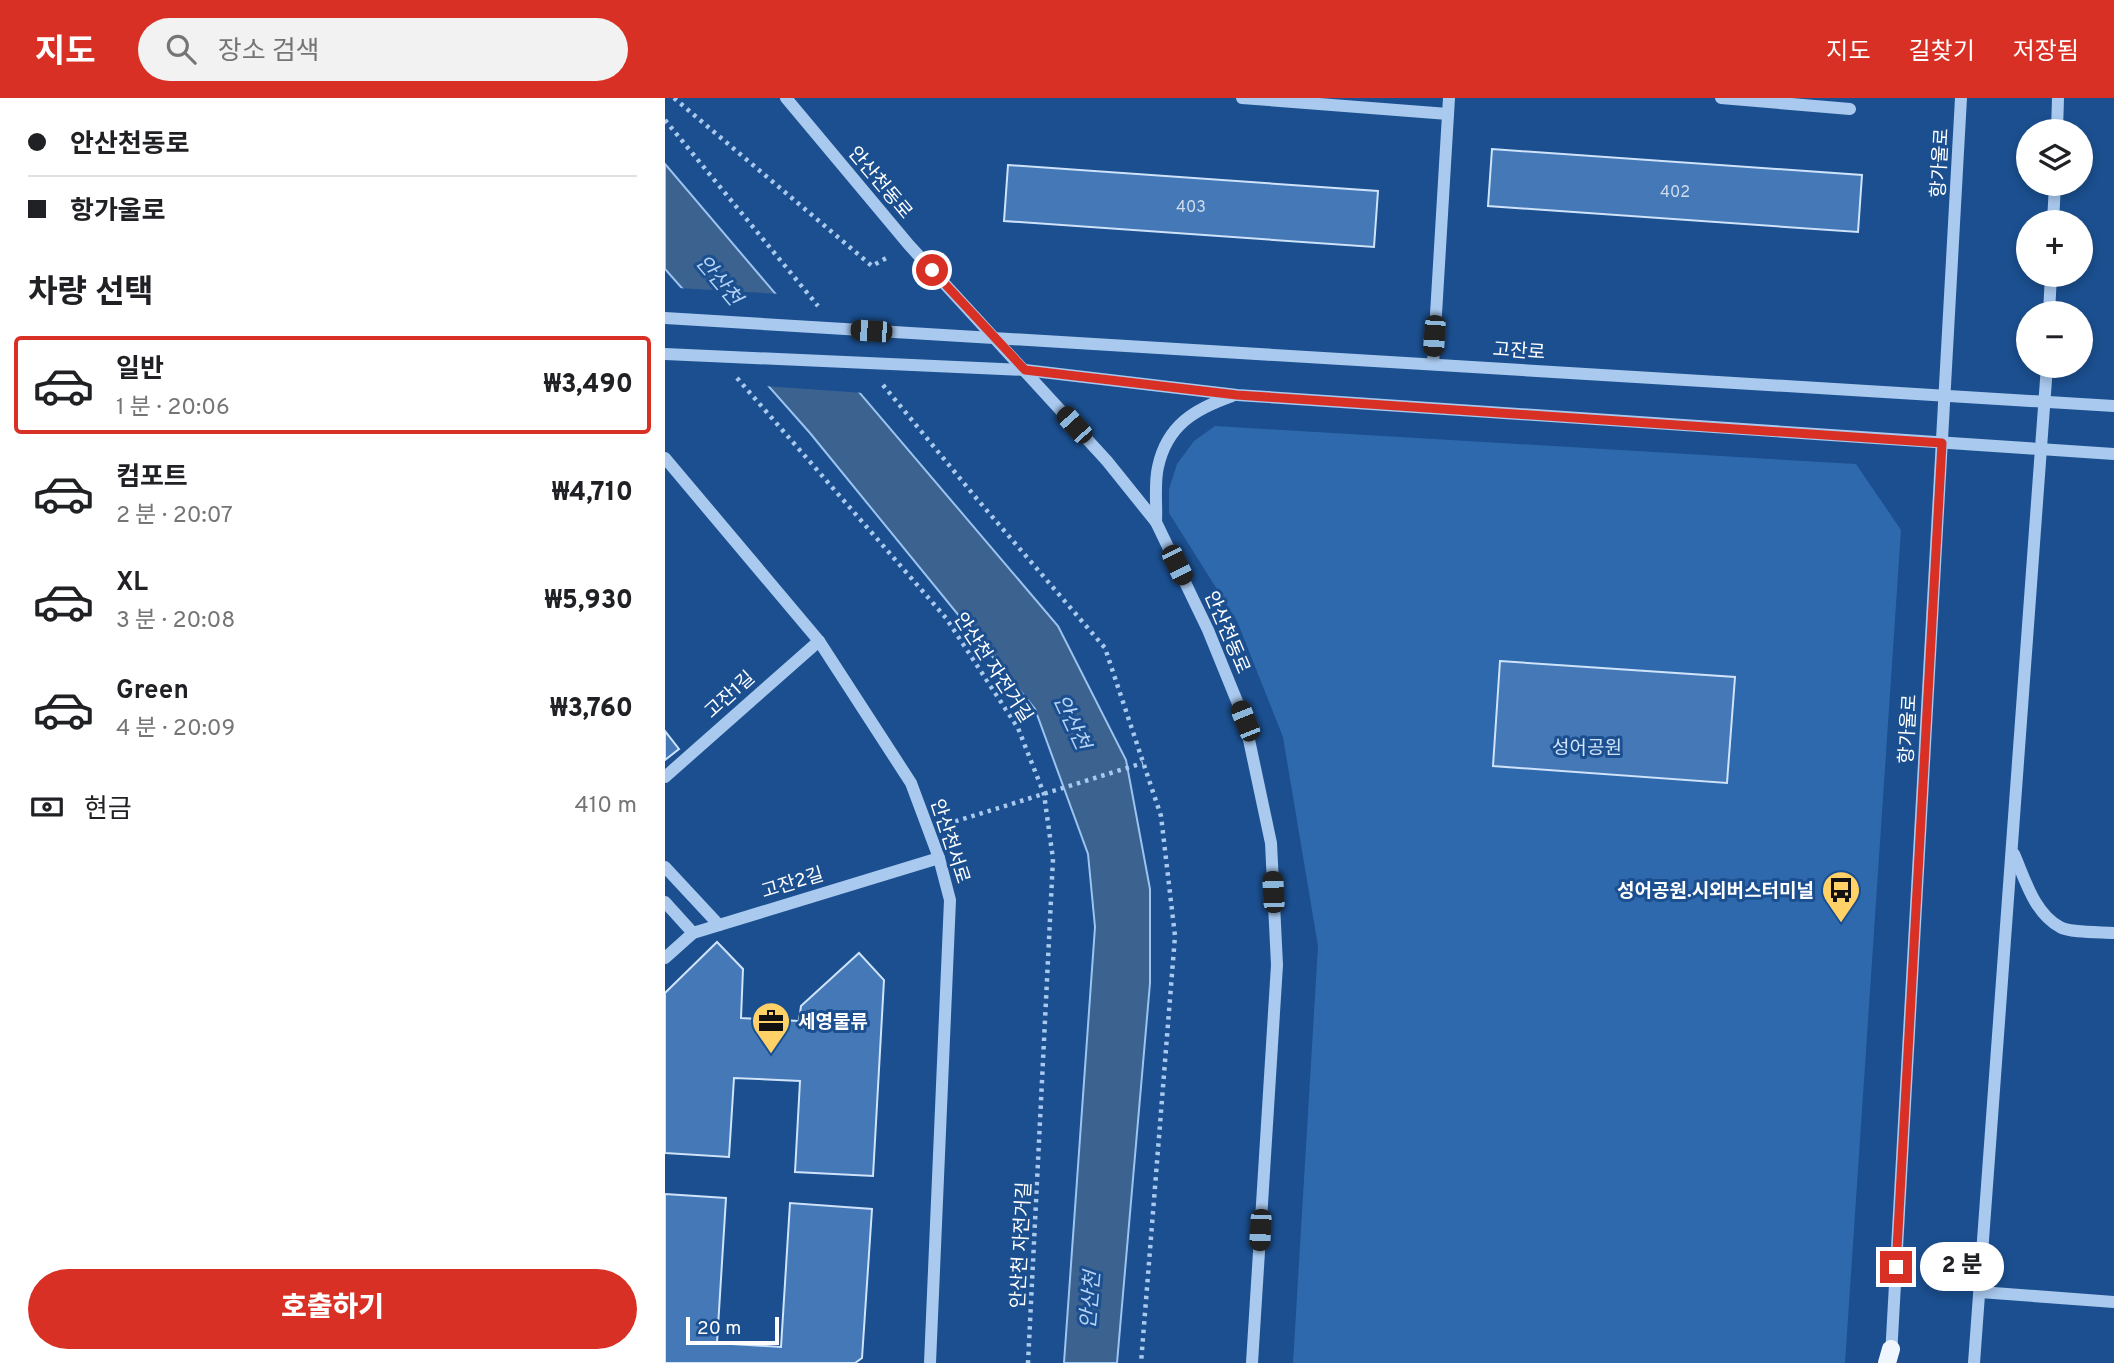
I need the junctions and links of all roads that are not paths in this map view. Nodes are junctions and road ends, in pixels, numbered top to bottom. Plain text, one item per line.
1 (786, 98) edge
2 (1242, 98) edge
3 (1449, 98) edge
4 (1721, 98) edge
5 (1961, 98) edge
6 (2058, 98) edge
7 (1850, 109) dead end
8 (1448, 114) junction
9 (2057, 119) edge
10 (665, 318) edge
11 (992, 337) junction
12 (665, 354) edge
13 (1433, 364) junction
14 (1025, 370) junction
15 (2047, 378) edge
16 (1237, 395) junction
17 (1946, 396) junction
18 (2046, 402) junction
19 (2114, 406) edge
20 (1942, 443) junction
21 (2042, 450) junction
22 (2114, 454) edge
23 (665, 458) edge
24 (1156, 522) junction
25 (819, 640) junction
26 (665, 777) edge
27 (2012, 850) junction
28 (939, 858) junction
29 (665, 867) edge
30 (665, 902) edge
31 (719, 925) junction
32 (693, 933) junction
33 (2114, 933) edge
34 (665, 958) edge
35 (1980, 1292) junction
36 (2114, 1301) edge
37 (1889, 1358) edge
38 (930, 1363) edge
39 (1252, 1363) edge
40 (1974, 1363) edge

1 - 11 street, 안산천동로
2 - 8 street
3 - 8 street
4 - 7 street
5 - 17 street, 항가울로
6 - 9 street
8 - 13 street
10 - 11 street, 고잔로
11 - 13 street, 고잔로
11 - 14 street, 안산천동로
12 - 14 street
13 - 17 street, 고잔로
14 - 16 street
14 - 24 street, 안산천동로
15 - 18 street
16 - 20 street
16 - 24 street
17 - 18 street, 고잔로
17 - 20 street, 항가울로
18 - 19 street, 고잔로
18 - 21 street
20 - 21 street
20 - 37 street, 항가울로
21 - 22 street
21 - 27 street
23 - 25 street, 안산천서로
24 - 39 street, 안산천동로
25 - 26 street, 고잔1길
25 - 28 street, 안산천서로
27 - 33 street
27 - 35 street
28 - 31 street, 고잔2길
28 - 38 street, 안산천서로
29 - 31 street
30 - 32 street
31 - 32 street, 고잔2길
32 - 34 street, 고잔2길
35 - 36 street
35 - 40 street

